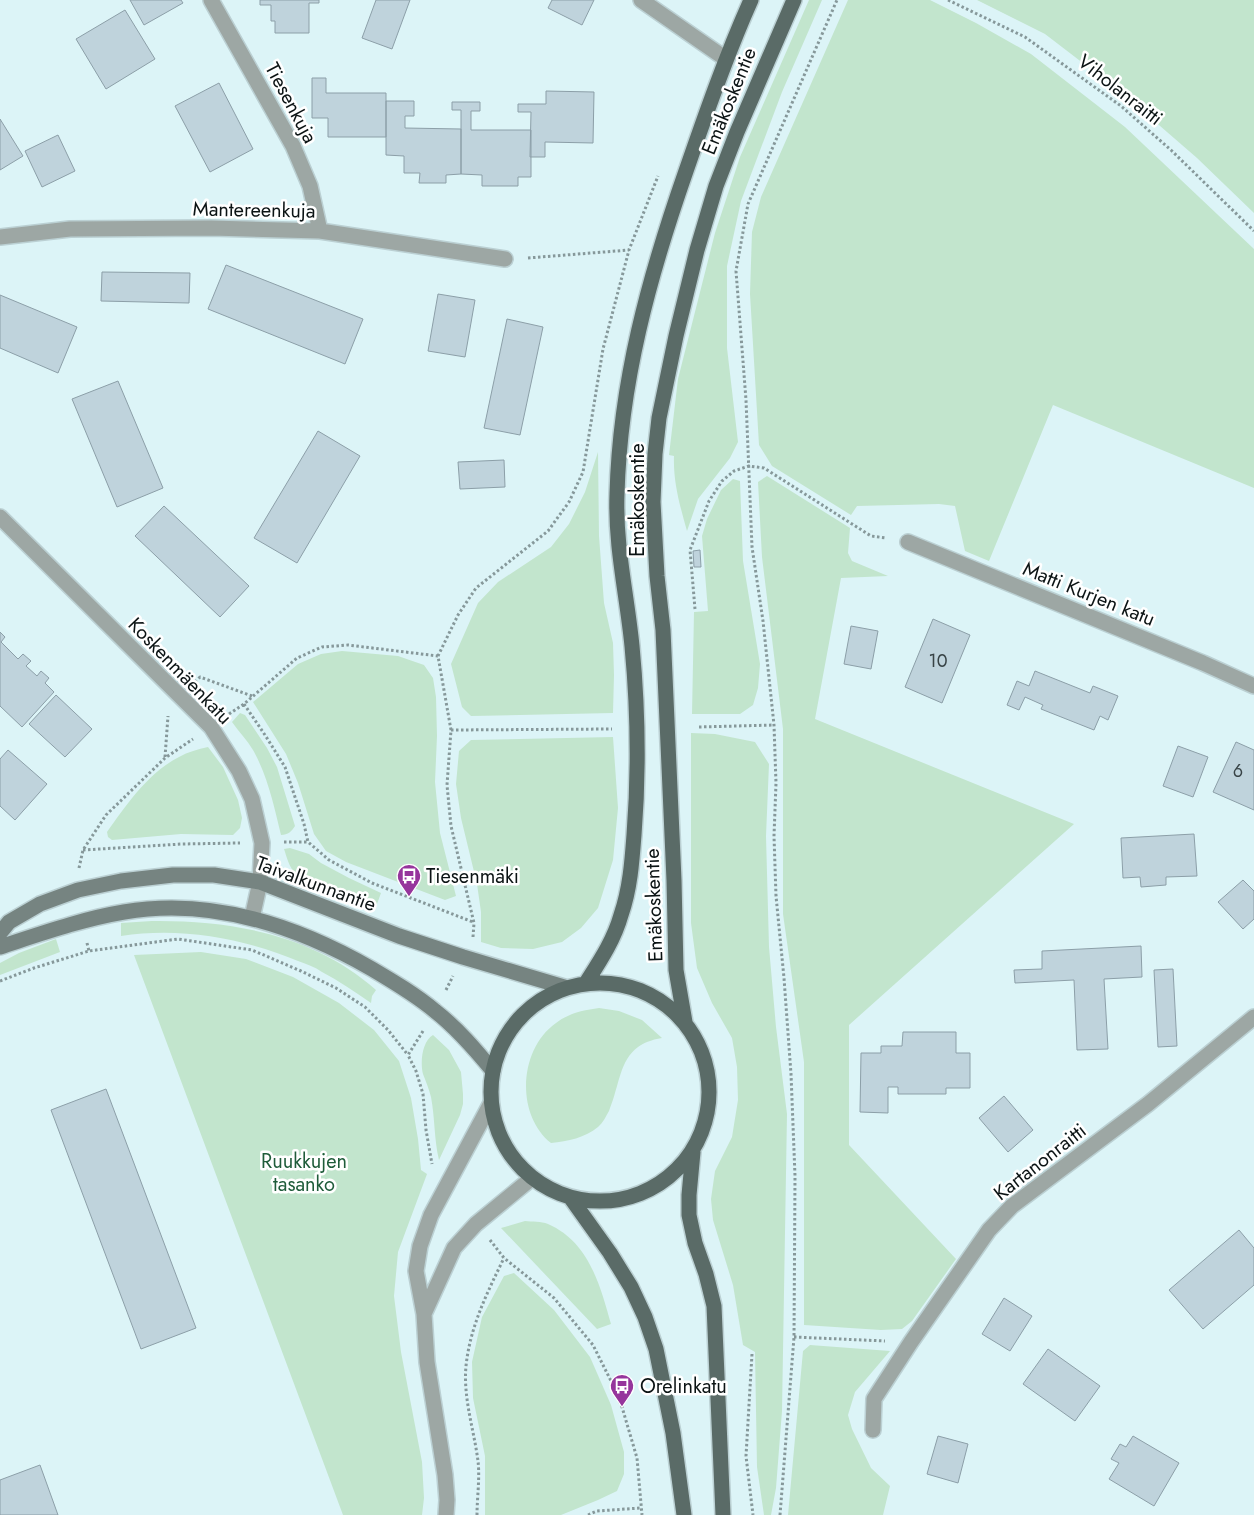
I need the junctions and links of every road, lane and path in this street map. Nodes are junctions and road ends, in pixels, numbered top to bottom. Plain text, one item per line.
1 (211, 0) edge
2 (641, 0) edge
3 (752, 0) edge
4 (794, 0) edge
5 (836, 0) edge
6 (948, 0) edge
7 (726, 59) junction
8 (658, 175) dead end
9 (320, 231) junction
10 (1254, 231) edge
11 (0, 237) edge
12 (629, 250) junction
13 (504, 259) joint
14 (749, 466) junction
15 (0, 517) edge
16 (908, 542) joint
17 (694, 609) dead end
18 (1254, 686) edge
19 (244, 704) dead end
20 (774, 725) junction
21 (698, 727) dead end
22 (612, 729) dead end
23 (451, 730) junction
24 (262, 842) junction
25 (308, 842) junction
26 (83, 850) dead end
27 (260, 882) junction
28 (252, 918) junction
29 (474, 923) junction
30 (0, 933) edge
31 (0, 947) edge
32 (463, 957) junction
33 (0, 981) edge
34 (586, 983) junction
35 (564, 988) junction
36 (436, 1011) junction
37 (1254, 1017) edge
38 (685, 1022) junction
39 (408, 1055) junction
40 (493, 1071) junction
41 (491, 1103) junction
42 (693, 1152) junction
43 (532, 1178) junction
44 (446, 1188) junction
45 (570, 1197) junction
46 (476, 1224) junction
47 (504, 1258) junction
48 (424, 1314) junction
49 (794, 1337) junction
50 (911, 1342) junction
51 (752, 1354) dead end
52 (873, 1430) dead end
53 (641, 1508) junction
54 (446, 1515) edge
55 (477, 1515) edge
56 (588, 1515) edge
57 (642, 1515) edge
58 (684, 1515) edge
59 (723, 1515) edge
60 (753, 1515) edge
61 (780, 1515) edge

1 - 9 street, Tiesenkuja
2 - 7 street
3 - 7 main road, Emäkoskentie
4 - 38 main road, Emäkoskentie
5 - 14 path
6 - 10 path, Viholanraitti
7 - 34 main road, Emäkoskentie
8 - 12 path
9 - 11 street, Mantereenkuja
9 - 13 street, Mantereenkuja
12 - 13 path
12 - 23 path
14 - 16 path
14 - 17 path
14 - 20 path
15 - 24 street, Koskenmäenkatu
16 - 18 street, Matti Kurjen katu
19 - 25 path
20 - 21 path
20 - 49 path
22 - 23 path
23 - 29 path
24 - 25 path
24 - 26 path
24 - 27 street, Koskenmäenkatu
25 - 29 path
27 - 28 street, Koskenmäenkatu
27 - 30 main road, Taivalkunnantie
27 - 32 main road, Taivalkunnantie
28 - 31 main road
28 - 36 main road
29 - 32 path
32 - 35 main road, Taivalkunnantie
32 - 36 path
33 - 39 path
34 - 35 main road
34 - 38 main road
35 - 40 main road
36 - 39 path
36 - 40 main road
37 - 50 street, Kartanonraitti
38 - 42 main road
39 - 44 path
40 - 41 main road
41 - 43 main road
41 - 44 street
42 - 45 main road
42 - 59 main road
43 - 45 main road
43 - 46 street
44 - 48 street
45 - 58 main road
46 - 47 path
46 - 48 street
47 - 53 path
47 - 55 path
48 - 54 street
49 - 50 path
49 - 61 path
50 - 52 street, Kartanonraitti
51 - 60 path
53 - 56 path
53 - 57 path

